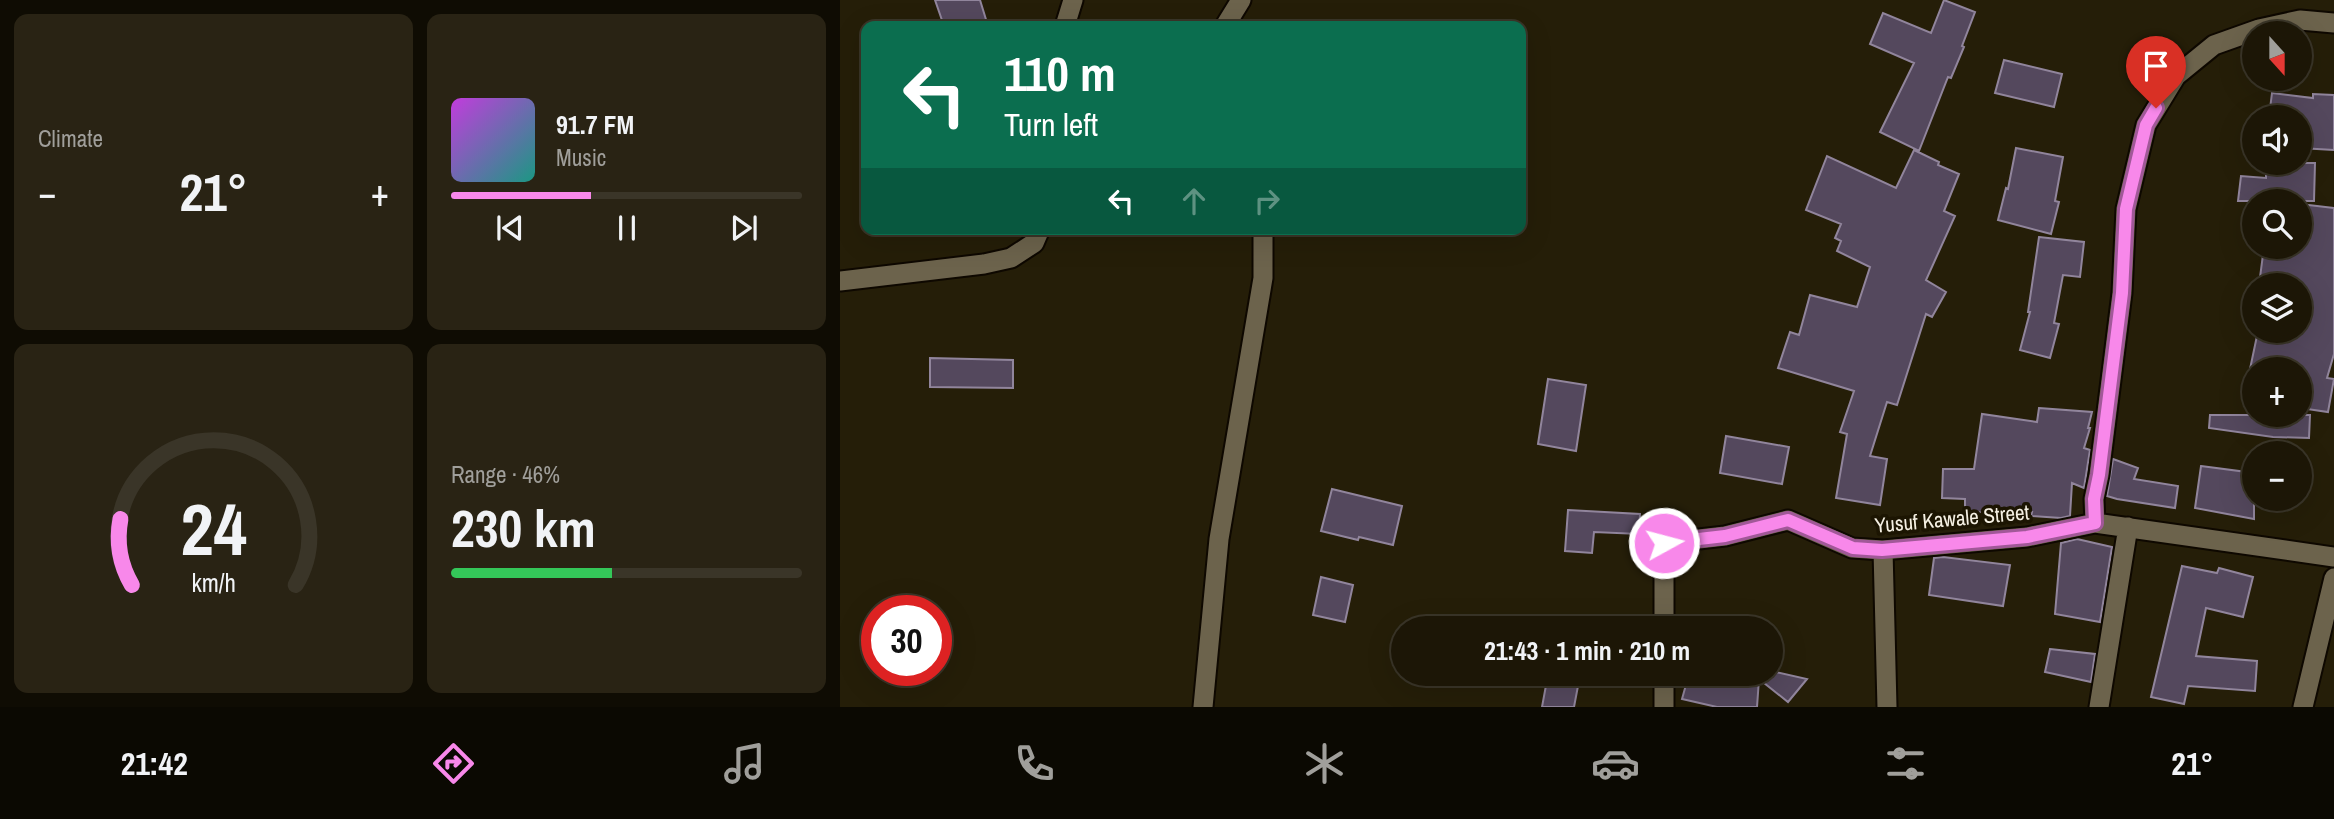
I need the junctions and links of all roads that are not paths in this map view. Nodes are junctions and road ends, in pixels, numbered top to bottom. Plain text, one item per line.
1 (1073, 0) edge
2 (1241, 0) edge
3 (1067, 21) edge
4 (1228, 21) edge
5 (2334, 23) edge
6 (1037, 235) edge
7 (1263, 235) edge
8 (840, 281) edge
9 (2095, 523) junction
10 (2128, 527) junction
11 (1882, 550) junction
12 (2334, 557) edge
13 (2334, 578) edge
14 (1664, 616) edge
15 (1664, 686) edge
16 (1203, 707) edge
17 (1664, 707) edge
18 (1887, 707) edge
19 (2099, 707) edge
20 (2303, 707) edge

1 - 3 street
2 - 4 street
5 - 9 street
6 - 8 street
7 - 16 street
9 - 10 street, Yusuf Kawale Street
9 - 11 street, Yusuf Kawale Street
10 - 12 street, Yusuf Kawale Street
10 - 19 street
11 - 14 street, Yusuf Kawale Street
11 - 18 street
13 - 20 street
15 - 17 street

